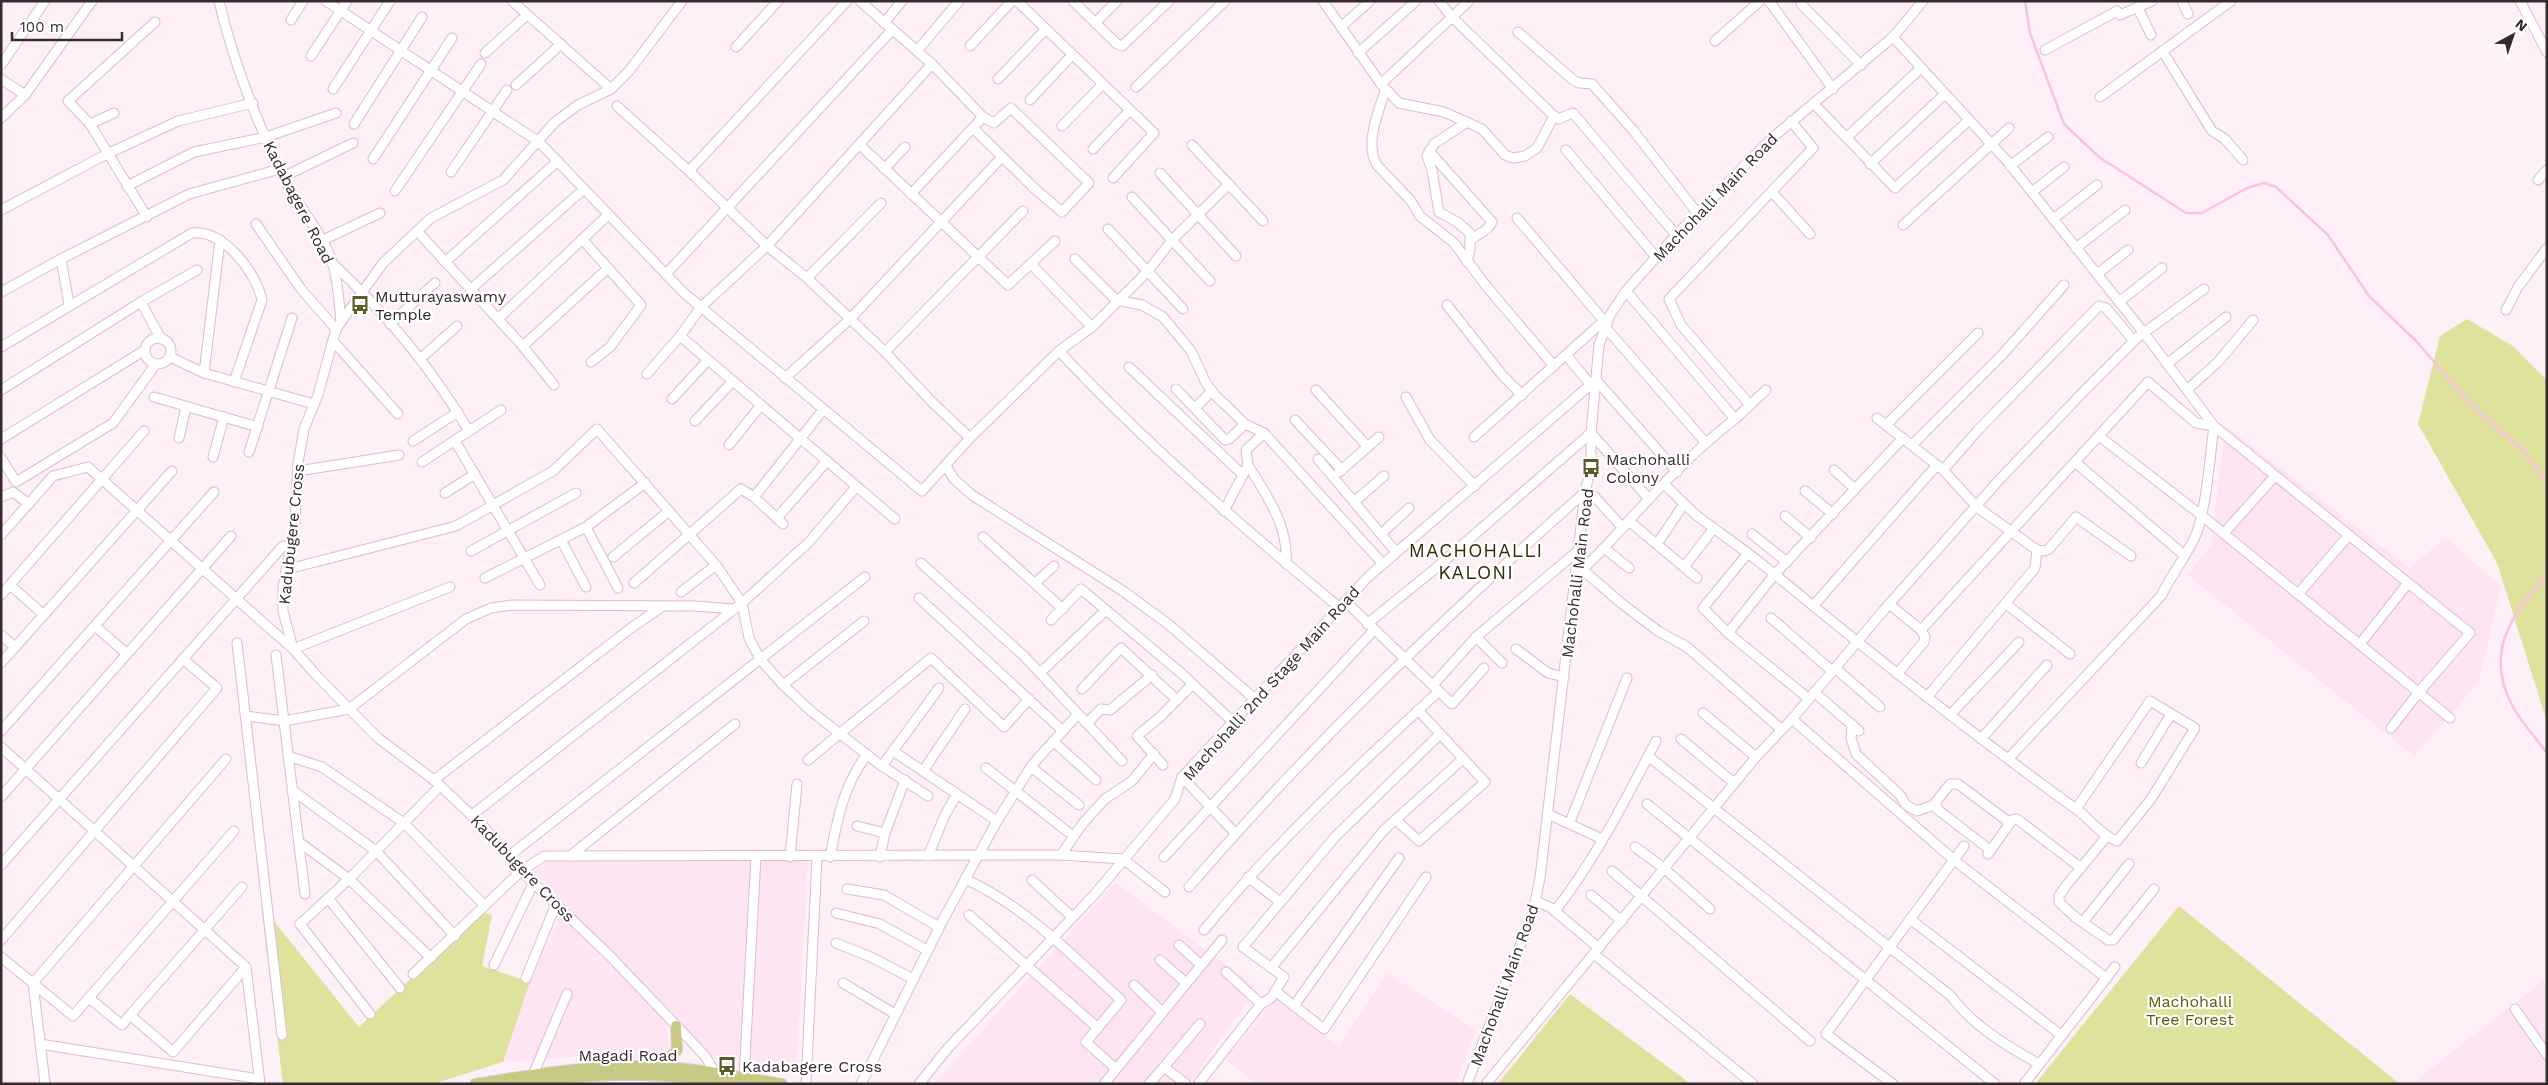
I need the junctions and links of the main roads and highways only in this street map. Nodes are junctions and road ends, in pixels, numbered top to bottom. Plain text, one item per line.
1 (676, 1026) road end
2 (656, 1075) edge
3 (571, 1076) edge
4 (719, 1079) edge
5 (740, 1081) edge
6 (474, 1084) edge
7 (520, 1084) edge
8 (782, 1084) edge

1 - 2 main road
2 - 3 main road, Magadi Road
2 - 4 main road, Magadi Road
3 - 6 main road, Magadi Road
3 - 7 main road, Magadi Road
4 - 5 main road, Magadi Road
5 - 8 main road, Magadi Road

